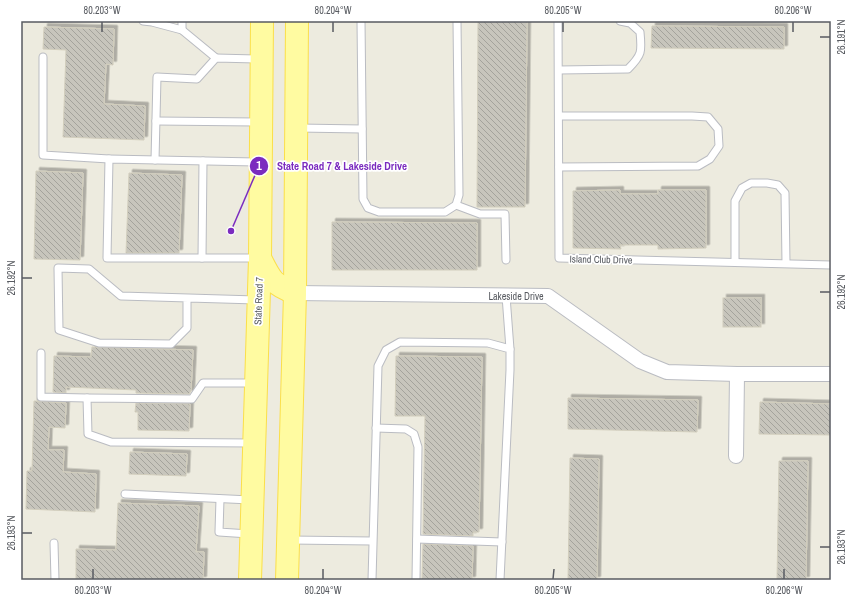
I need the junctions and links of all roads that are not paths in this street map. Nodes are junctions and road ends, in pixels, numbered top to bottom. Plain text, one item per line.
1 (143, 21) edge
2 (152, 21) edge
3 (182, 21) edge
4 (262, 21) edge
5 (297, 21) edge
6 (361, 21) edge
7 (457, 21) edge
8 (558, 21) edge
9 (620, 21) edge
10 (182, 30) junction
11 (43, 57) dead end
12 (216, 58) junction
13 (262, 60) junction
14 (559, 70) junction
15 (559, 116) junction
16 (156, 121) junction
17 (261, 122) junction
18 (296, 128) junction
19 (362, 129) junction
20 (109, 159) junction
21 (155, 160) junction
22 (203, 161) junction
23 (261, 162) junction
24 (559, 167) junction
25 (456, 205) junction
26 (202, 258) junction
27 (260, 258) junction
28 (506, 260) dead end
29 (735, 262) junction
30 (786, 263) junction
31 (831, 265) edge
32 (295, 293) junction
33 (506, 296) junction
34 (187, 298) junction
35 (258, 300) junction
36 (510, 349) junction
37 (41, 352) dead end
38 (737, 374) junction
39 (831, 374) edge
40 (256, 383) junction
41 (87, 398) junction
42 (376, 428) junction
43 (254, 443) junction
44 (736, 456) dead end
45 (125, 494) dead end
46 (220, 499) junction
47 (252, 500) junction
48 (252, 534) junction
49 (417, 539) junction
50 (288, 540) junction
51 (372, 541) junction
52 (502, 542) junction
53 (54, 543) dead end
54 (54, 580) edge
55 (250, 580) edge
56 (287, 580) edge
57 (372, 580) edge
58 (416, 580) edge
59 (500, 580) edge

1 - 2 lane
2 - 10 lane
3 - 10 lane
4 - 13 main road, State Road 7
5 - 18 main road
6 - 19 lane
7 - 25 lane
8 - 14 lane, Island Club Drive
9 - 14 lane
10 - 12 lane
11 - 20 lane
12 - 13 lane
12 - 16 lane
13 - 17 main road, State Road 7
14 - 15 lane, Island Club Drive
15 - 24 lane, Island Club Drive
15 - 24 lane
16 - 17 lane
16 - 21 lane
17 - 23 main road, State Road 7
18 - 19 lane
18 - 32 main road
19 - 25 lane
20 - 21 lane
20 - 26 lane
21 - 22 lane
22 - 23 lane
22 - 26 lane
23 - 27 main road, State Road 7
24 - 29 lane, Island Club Drive
25 - 28 lane
26 - 27 lane
27 - 32 main road
27 - 35 main road, State Road 7
29 - 30 lane, Island Club Drive
29 - 30 lane
30 - 31 lane, Island Club Drive
32 - 33 street, Lakeside Drive
32 - 50 main road
33 - 36 lane
33 - 38 street, Lakeside Drive
34 - 34 lane
34 - 35 lane
35 - 40 main road, State Road 7
36 - 42 lane
36 - 52 lane
37 - 41 lane
38 - 39 street, Lakeside Drive
38 - 44 street
40 - 41 lane
40 - 43 main road, State Road 7
41 - 43 lane
42 - 49 lane
42 - 51 lane
43 - 47 main road, State Road 7
45 - 46 lane
46 - 47 lane
46 - 48 lane
47 - 48 main road, State Road 7
48 - 55 main road, State Road 7
49 - 52 lane
49 - 58 lane
50 - 51 lane
50 - 56 main road
51 - 57 lane
52 - 59 lane
53 - 54 lane

